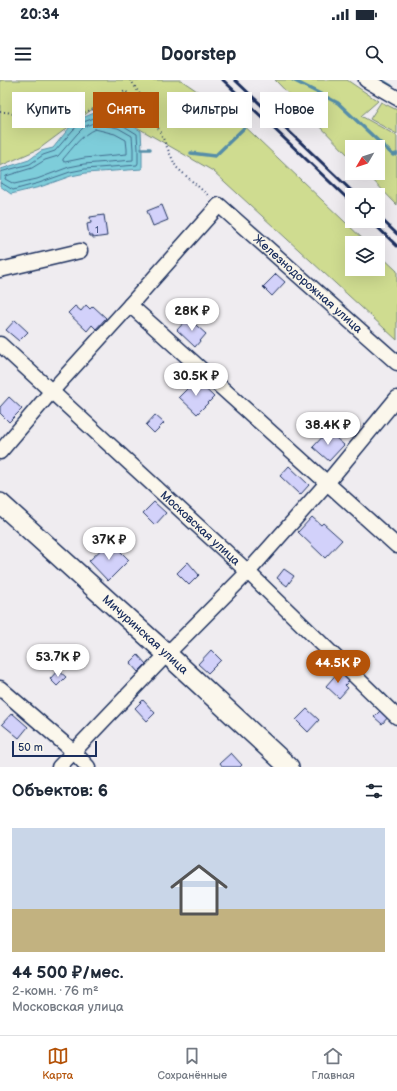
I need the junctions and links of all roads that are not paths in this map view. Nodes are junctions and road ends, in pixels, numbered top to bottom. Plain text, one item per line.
1 (366, 80) edge
2 (397, 98) edge
3 (80, 251) dead end
4 (0, 270) edge
5 (130, 306) junction
6 (0, 344) edge
7 (397, 363) edge
8 (51, 392) junction
9 (397, 398) edge
10 (0, 452) edge
11 (327, 484) junction
12 (0, 503) edge
13 (397, 546) edge
14 (248, 572) junction
15 (168, 654) junction
16 (0, 688) edge
17 (397, 717) edge
18 (74, 752) junction
19 (59, 767) edge
20 (88, 767) edge
21 (289, 767) edge

1 - 2 street
3 - 4 street
5 - 7 street, Железнодорожная улица
5 - 8 street
5 - 11 street
6 - 8 street, Московская улица
8 - 10 street
8 - 14 street, Московская улица
9 - 11 street
11 - 13 street
11 - 14 street
12 - 15 street, Мичуринская улица
14 - 15 street
14 - 17 street, Московская улица
15 - 18 street
15 - 21 street, Мичуринская улица
16 - 18 street
18 - 19 street
18 - 20 street

